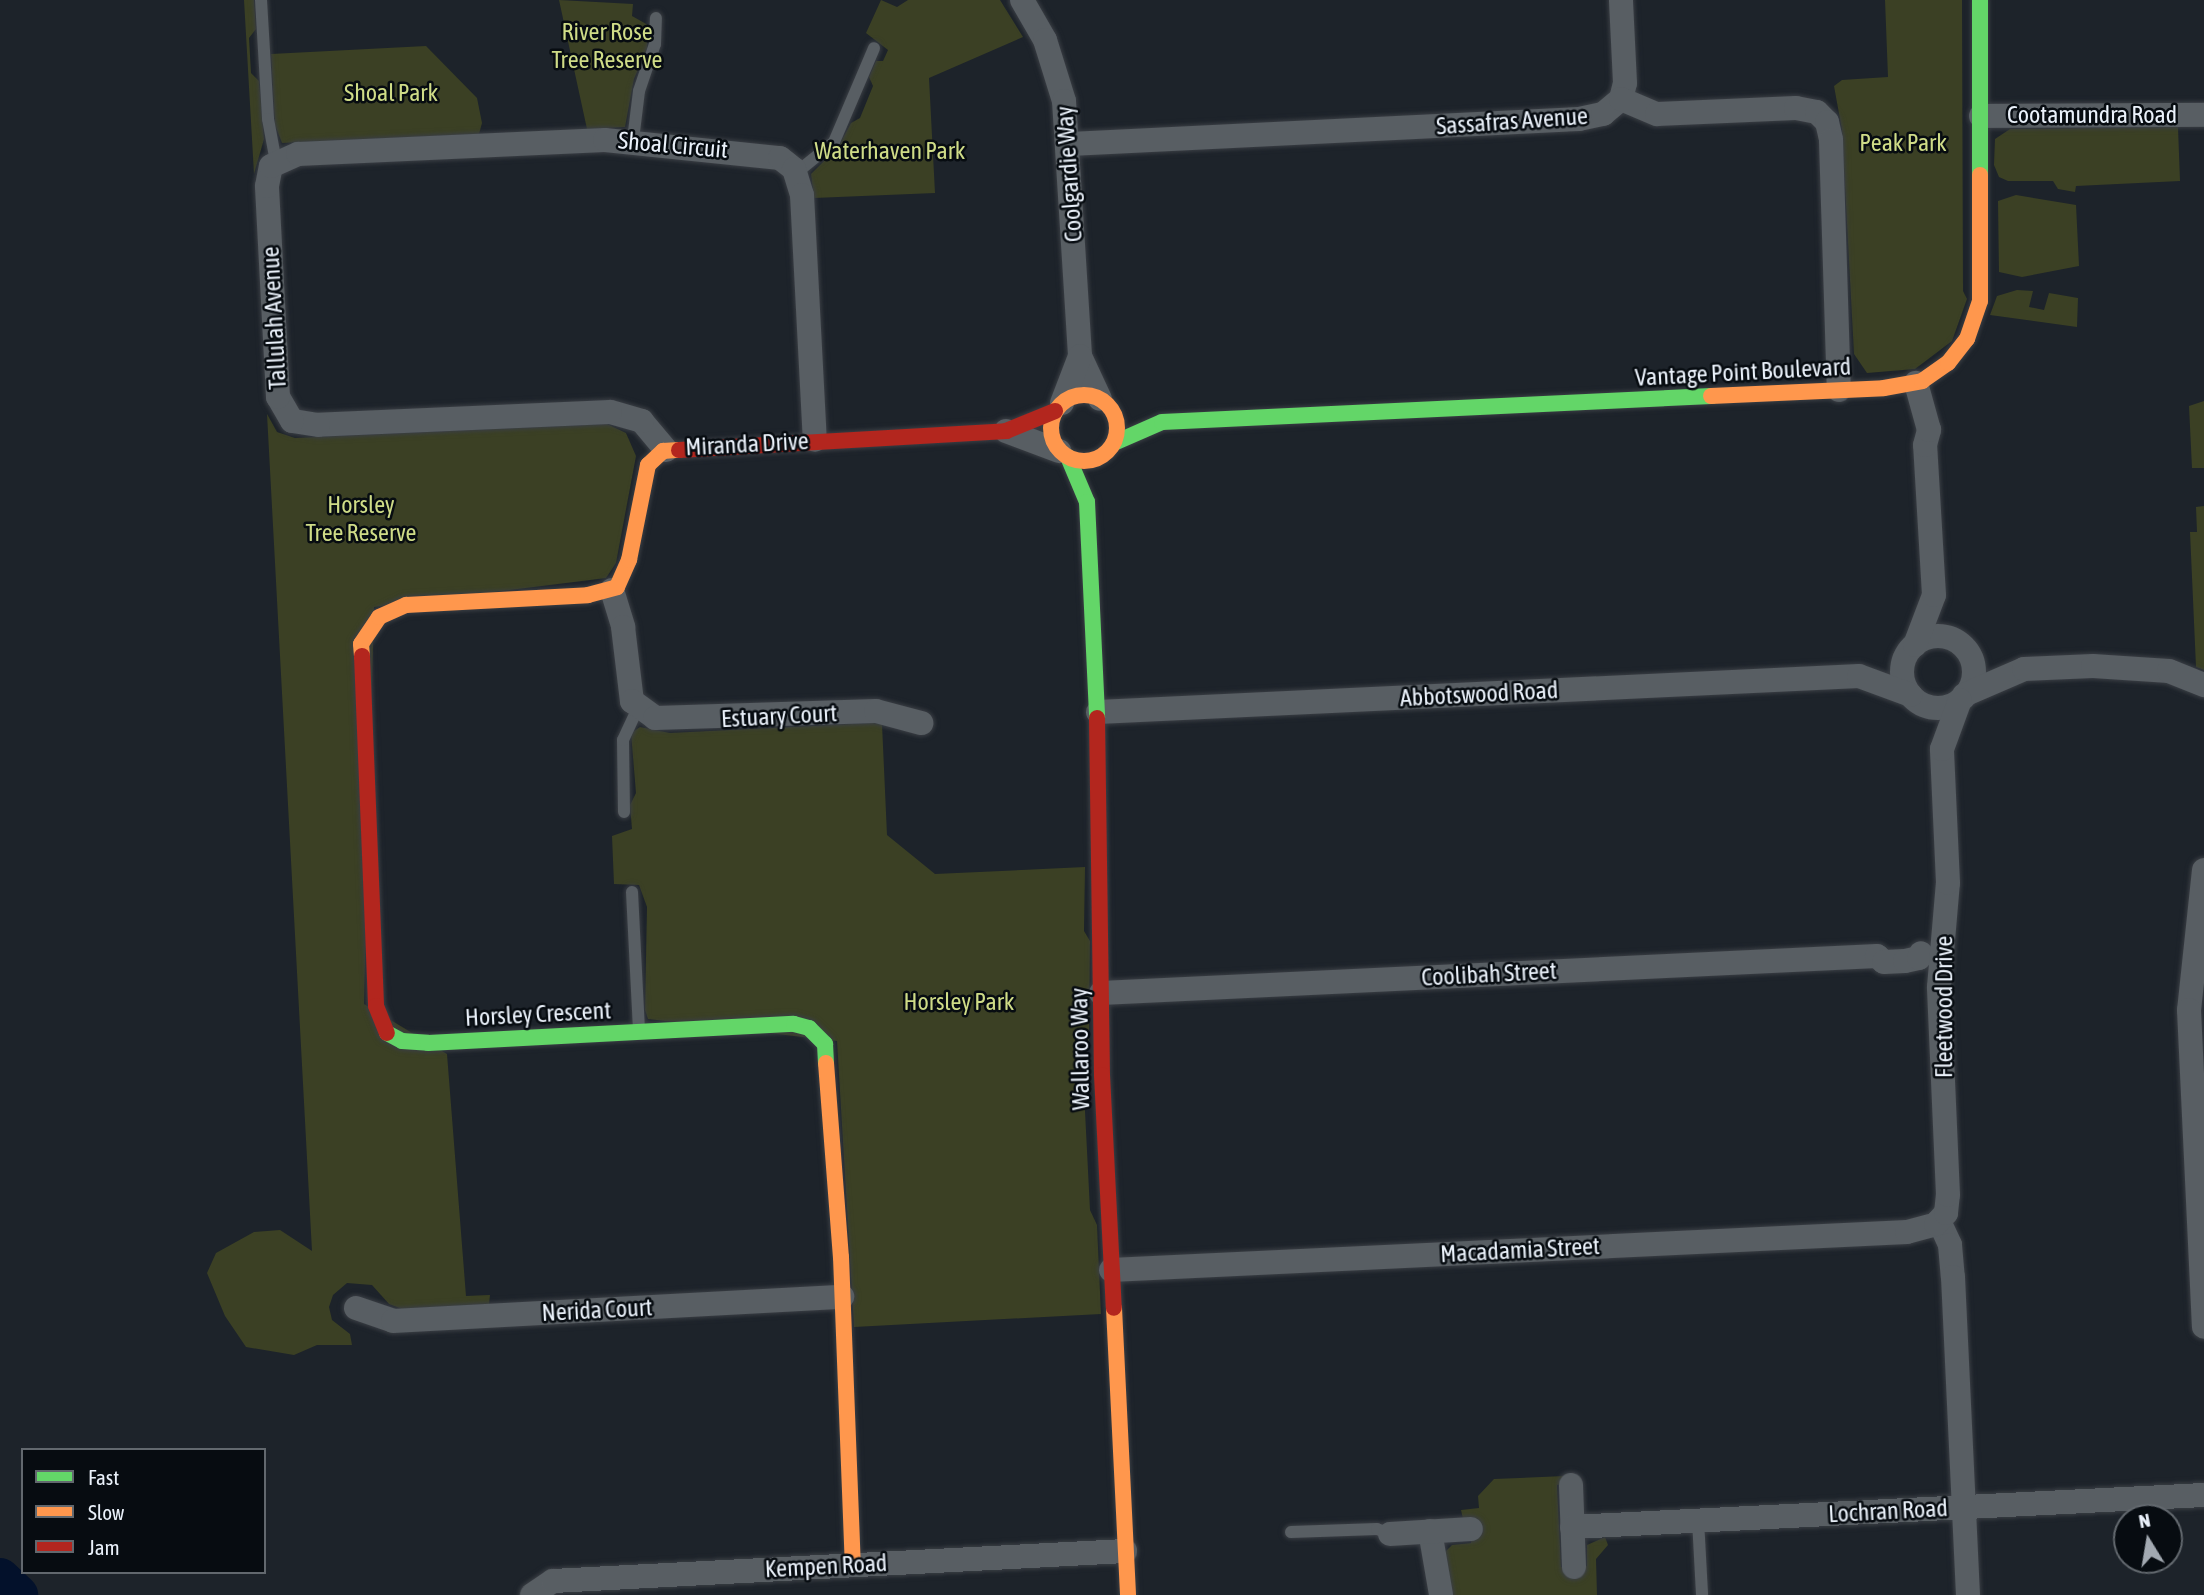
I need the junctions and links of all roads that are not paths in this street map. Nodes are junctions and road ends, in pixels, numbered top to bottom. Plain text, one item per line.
1 (261, 0) edge
2 (1022, 0) edge
3 (1621, 0) edge
4 (1980, 0) edge
5 (656, 18) dead end
6 (874, 48) dead end
7 (1621, 100) junction
8 (2204, 115) edge
9 (1981, 116) junction
10 (634, 140) junction
11 (1070, 144) junction
12 (276, 162) junction
13 (796, 173) junction
14 (1080, 356) junction
15 (1909, 385) junction
16 (1844, 389) junction
17 (1104, 402) junction
18 (1059, 407) junction
19 (1162, 422) junction
20 (1006, 432) junction
21 (815, 440) junction
22 (1109, 449) junction
23 (660, 453) junction
24 (1064, 454) junction
25 (1087, 502) junction
26 (612, 590) junction
27 (1934, 595) junction
28 (1913, 647) junction
29 (1963, 647) junction
30 (2024, 669) junction
31 (1859, 676) junction
32 (2204, 685) edge
33 (1962, 698) junction
34 (1915, 699) junction
35 (638, 708) junction
36 (1098, 712) junction
37 (921, 723) dead end
38 (1942, 749) junction
39 (624, 812) dead end
40 (2204, 870) edge
41 (632, 892) dead end
42 (1931, 953) junction
43 (2199, 961) edge
44 (1101, 993) junction
45 (639, 1031) junction
46 (2202, 1224) edge
47 (1934, 1225) junction
48 (1111, 1270) junction
49 (842, 1297) junction
50 (356, 1308) dead end
51 (2204, 1327) edge
52 (1571, 1485) dead end
53 (2204, 1496) edge
54 (1964, 1507) junction
55 (1698, 1520) junction
56 (1572, 1527) junction
57 (1471, 1530) dead end
58 (1430, 1531) junction
59 (1291, 1532) dead end
60 (1390, 1534) joint
61 (1125, 1551) junction
62 (853, 1564) junction
63 (1574, 1567) dead end
64 (532, 1595) edge
65 (1128, 1595) edge
66 (1441, 1595) edge
67 (1702, 1595) edge
68 (1968, 1595) edge

1 - 12 lane, Tallulah Avenue
2 - 11 street, Coolgardie Way
3 - 7 street
4 - 9 street
5 - 10 lane
6 - 13 lane
7 - 11 street, Sassafras Avenue
7 - 16 street, Sassafras Avenue
8 - 9 street, Cootamundra Road
9 - 15 street
10 - 12 street, Shoal Circuit
10 - 13 street, Shoal Circuit
11 - 14 street, Coolgardie Way
12 - 23 street, Tallulah Avenue
13 - 21 street
14 - 17 street, Coolgardie Way
14 - 18 street, Coolgardie Way
15 - 16 street, Vantage Point Boulevard
15 - 27 street
16 - 19 street, Vantage Point Boulevard
17 - 18 street
17 - 19 street, Vantage Point Boulevard
17 - 22 street
18 - 20 street, Miranda Drive
18 - 24 street
19 - 22 street, Vantage Point Boulevard
20 - 21 street, Miranda Drive
20 - 24 street, Miranda Drive
21 - 23 street, Miranda Drive
22 - 24 street
22 - 25 street, Wallaroo Way
23 - 26 street, Miranda Drive
24 - 25 street, Wallaroo Way
25 - 36 street, Wallaroo Way
26 - 35 street
26 - 45 street, Horsley Crescent
27 - 28 street
27 - 29 street
28 - 29 street
28 - 31 street, Abbotswood Road
28 - 34 street
29 - 30 street
29 - 33 street
30 - 32 street
30 - 33 street
31 - 34 street, Abbotswood Road
31 - 36 street, Abbotswood Road
33 - 34 street
33 - 38 street, Fleetwood Drive
34 - 38 street, Fleetwood Drive
35 - 37 street, Estuary Court
35 - 39 lane
36 - 44 street, Wallaroo Way
38 - 42 street, Fleetwood Drive
40 - 43 street
41 - 45 lane
42 - 44 street, Coolibah Street
42 - 47 street, Fleetwood Drive
43 - 46 street
44 - 48 street, Wallaroo Way
45 - 49 street, Horsley Crescent
46 - 51 street
47 - 48 street, Macadamia Street
47 - 54 street, Fleetwood Drive
48 - 61 street, Wallaroo Way
49 - 50 street, Nerida Court
49 - 62 street, Horsley Crescent
52 - 56 street
53 - 54 street, Lochran Road
54 - 55 street, Lochran Road
54 - 68 street, Fleetwood Drive
55 - 56 street, Lochran Road
55 - 67 lane
56 - 63 street
57 - 58 street
58 - 60 street
58 - 66 street
59 - 60 lane
61 - 62 street, Kempen Road
61 - 65 street, Wallaroo Way
62 - 64 street, Kempen Road

